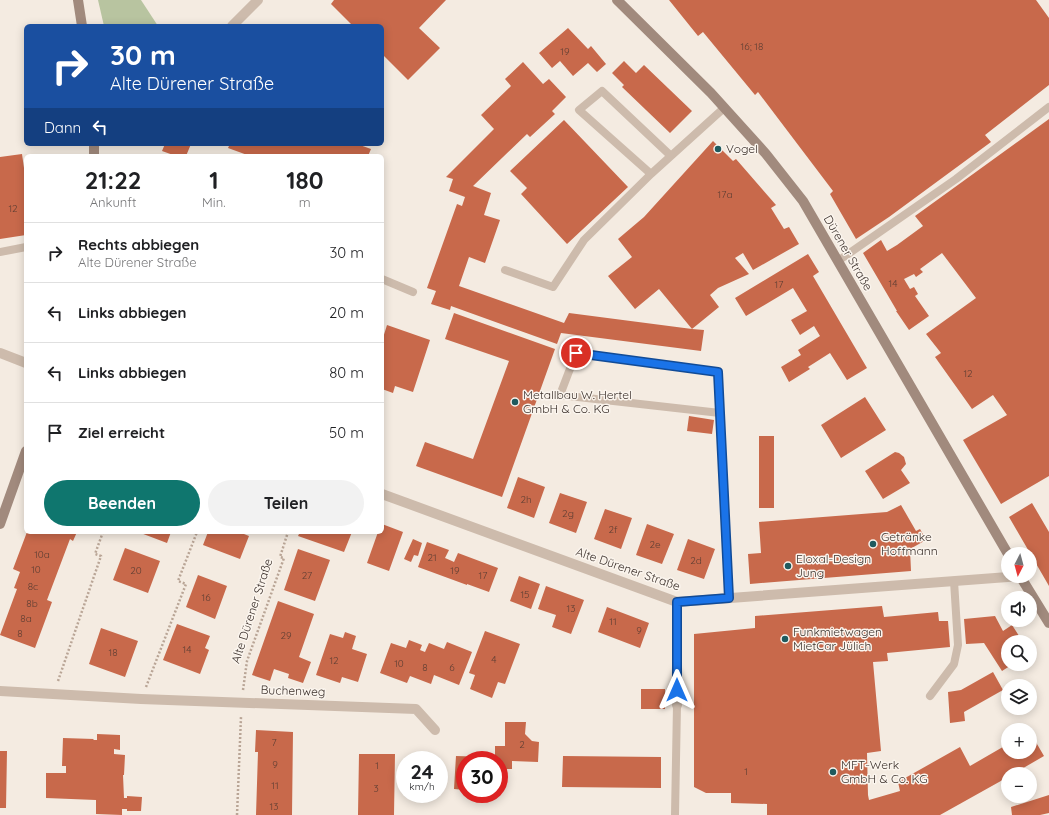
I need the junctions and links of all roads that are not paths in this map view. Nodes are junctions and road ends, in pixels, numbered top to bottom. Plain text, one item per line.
1 (78, 0) edge
2 (258, 0) edge
3 (617, 0) edge
4 (82, 24) edge
5 (234, 24) edge
6 (1049, 107) edge
7 (724, 108) junction
8 (672, 156) junction
9 (651, 174) junction
10 (24, 247) edge
11 (0, 252) edge
12 (838, 261) junction
13 (505, 270) dead end
14 (384, 280) edge
15 (413, 292) dead end
16 (0, 354) edge
17 (24, 362) edge
18 (720, 413) junction
19 (24, 456) edge
20 (384, 495) edge
21 (2, 513) edge
22 (0, 524) edge
23 (1004, 547) edge
24 (1001, 577) edge
25 (954, 581) junction
26 (1024, 583) edge
27 (729, 598) junction
28 (677, 602) junction
29 (1048, 621) edge
30 (0, 691) edge
31 (930, 696) dead end
32 (677, 705) joint
33 (435, 730) dead end
34 (675, 815) edge

1 - 4 main road
2 - 5 street
3 - 7 main road, Dürener Straße
6 - 12 lane
7 - 8 lane
7 - 12 main road, Dürener Straße
8 - 9 lane
8 - 9 lane
9 - 13 lane
10 - 11 lane
12 - 23 main road, Dürener Straße
14 - 15 lane
16 - 17 street
18 - 18 lane
18 - 27 lane
19 - 21 main road
20 - 28 street, Alte Dürener Straße
21 - 22 main road
24 - 25 street, Alte Dürener Straße
25 - 27 street, Alte Dürener Straße
25 - 31 lane
26 - 29 main road
27 - 28 street, Alte Dürener Straße
28 - 32 street
30 - 33 street, Buchenweg
32 - 34 lane

